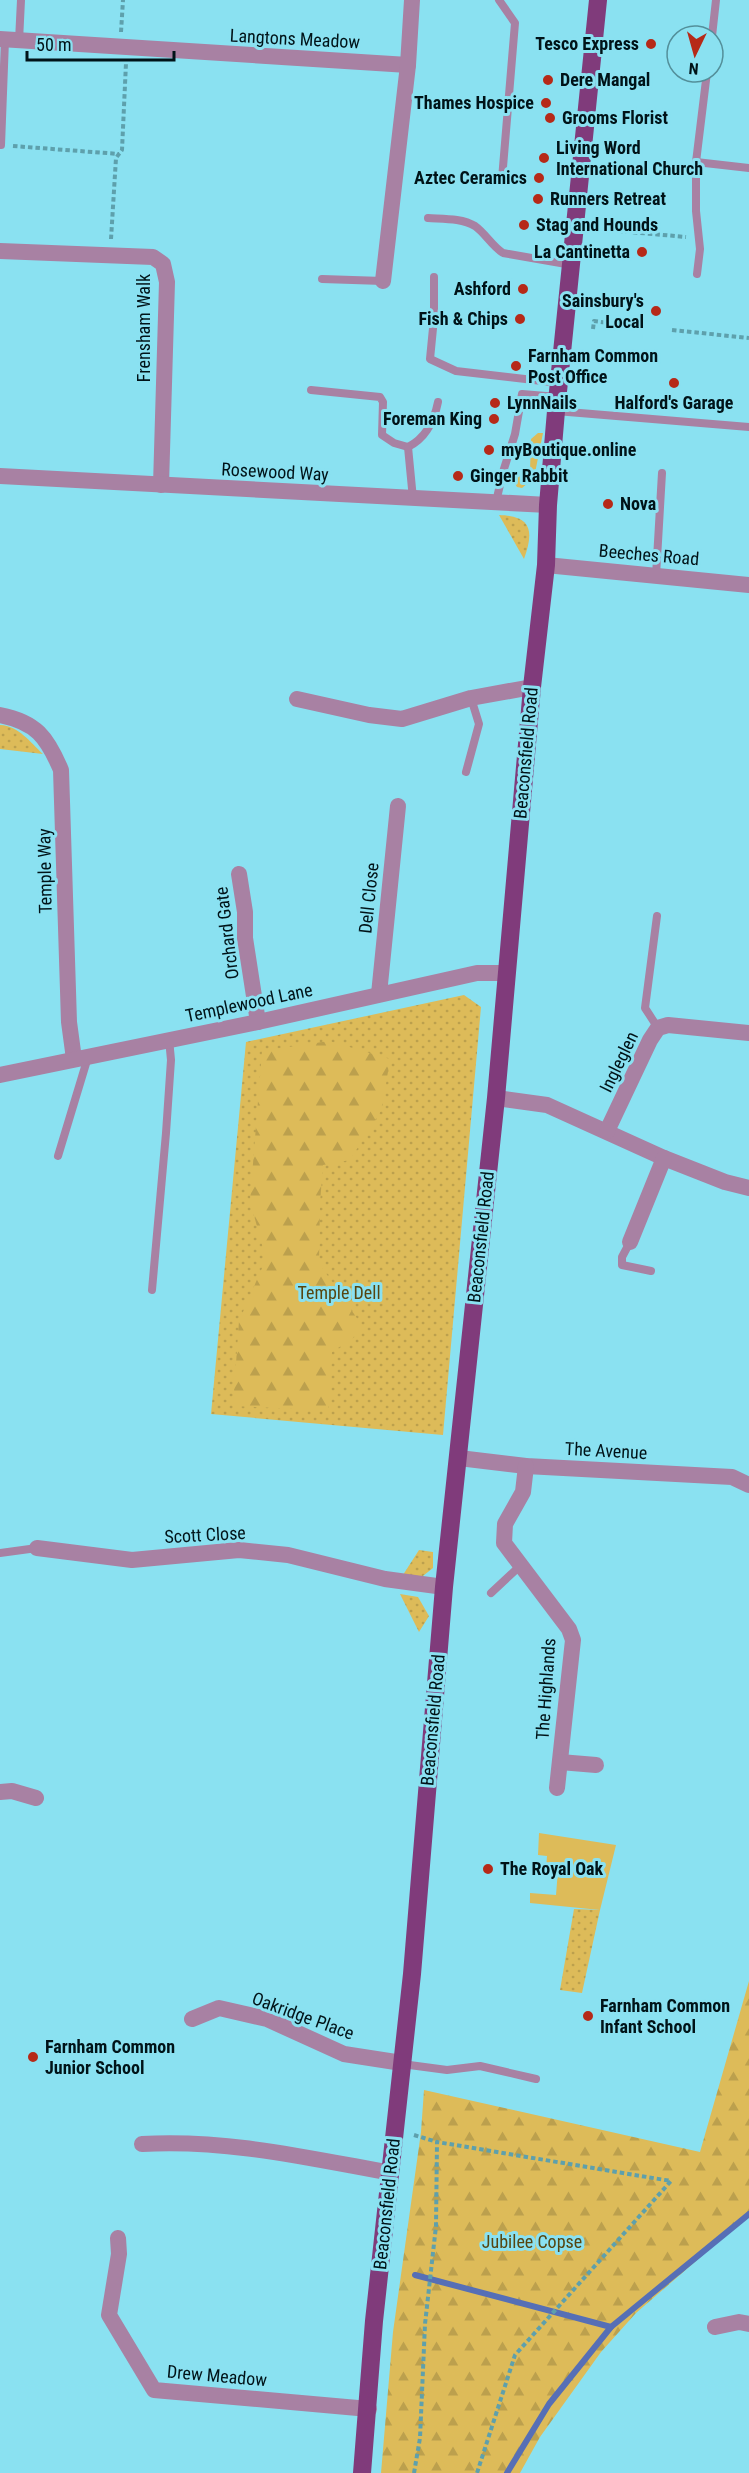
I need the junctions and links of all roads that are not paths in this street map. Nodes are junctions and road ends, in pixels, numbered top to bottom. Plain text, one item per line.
1 (21, 0) edge
2 (412, 0) edge
3 (499, 0) edge
4 (598, 0) edge
5 (716, 0) edge
6 (713, 24) edge
7 (8, 40) edge
8 (408, 65) junction
9 (706, 84) edge
10 (1, 145) edge
11 (696, 162) junction
12 (749, 168) edge
13 (502, 179) dead end
14 (428, 218) dead end
15 (0, 251) edge
16 (572, 266) junction
17 (697, 274) dead end
18 (434, 277) dead end
19 (322, 279) dead end
20 (383, 281) joint
21 (310, 390) dead end
22 (558, 397) junction
23 (438, 402) dead end
24 (749, 427) edge
25 (408, 447) junction
26 (662, 473) dead end
27 (0, 476) edge
28 (161, 485) junction
29 (413, 499) junction
30 (496, 502) junction
31 (548, 505) junction
32 (546, 565) junction
33 (656, 576) junction
34 (749, 585) edge
35 (532, 687) junction
36 (471, 698) junction
37 (297, 699) dead end
38 (0, 715) edge
39 (466, 772) dead end
40 (398, 806) dead end
41 (239, 874) dead end
42 (657, 916) dead end
43 (506, 973) junction
44 (380, 994) junction
45 (258, 1022) junction
46 (658, 1028) junction
47 (749, 1034) edge
48 (169, 1039) junction
49 (81, 1058) junction
50 (0, 1075) edge
51 (496, 1098) junction
52 (607, 1131) junction
53 (58, 1156) dead end
54 (664, 1158) junction
55 (749, 1188) edge
56 (630, 1242) joint
57 (651, 1270) dead end
58 (152, 1290) dead end
59 (459, 1458) junction
60 (526, 1466) junction
61 (749, 1485) edge
62 (37, 1548) joint
63 (0, 1553) edge
64 (521, 1565) junction
65 (444, 1587) junction
66 (491, 1593) dead end
67 (560, 1762) junction
68 (596, 1765) dead end
69 (557, 1788) dead end
70 (0, 1792) edge
71 (36, 1798) dead end
72 (192, 2019) dead end
73 (402, 2064) junction
74 (536, 2079) dead end
75 (142, 2144) dead end
76 (391, 2173) junction
77 (118, 2238) dead end
78 (749, 2324) edge
79 (715, 2327) dead end
80 (369, 2409) junction
81 (362, 2473) edge

1 - 7 lane
2 - 8 street
3 - 13 lane
4 - 16 main road, Beaconsfield Road
5 - 6 lane
7 - 8 street, Langtons Meadow
7 - 10 lane
8 - 20 street
9 - 11 lane
11 - 12 lane
11 - 17 lane
14 - 16 lane
15 - 28 street, Frensham Walk
16 - 22 main road, Beaconsfield Road
18 - 22 lane
19 - 20 lane
21 - 25 lane
22 - 24 lane
22 - 30 lane
22 - 31 main road, Beaconsfield Road
23 - 25 lane
25 - 29 lane
26 - 33 lane
27 - 28 street, Rosewood Way
28 - 29 street, Rosewood Way
29 - 30 street, Rosewood Way
30 - 31 street, Rosewood Way
31 - 32 main road, Beaconsfield Road
32 - 33 street, Beeches Road
32 - 35 main road, Beaconsfield Road
33 - 34 street, Beeches Road
35 - 36 street
35 - 43 main road, Beaconsfield Road
36 - 37 street
36 - 39 lane
38 - 49 street, Temple Way
40 - 44 street, Dell Close
41 - 45 street, Orchard Gate
42 - 46 lane
43 - 44 street, Templewood Lane
43 - 51 main road, Beaconsfield Road
44 - 45 street, Templewood Lane
45 - 48 street, Templewood Lane
46 - 47 street, Ingleglen
46 - 52 street, Ingleglen
48 - 49 street, Templewood Lane
48 - 58 lane
49 - 50 street, Templewood Lane
49 - 53 lane
51 - 52 street
51 - 59 main road, Beaconsfield Road
52 - 54 street
54 - 55 street
54 - 56 street
56 - 57 lane
59 - 60 street, The Avenue
59 - 65 main road, Beaconsfield Road
60 - 61 street, The Avenue
60 - 64 street, The Highlands
62 - 63 lane
62 - 65 street, Scott Close
64 - 66 lane
64 - 67 street, The Highlands
65 - 73 main road, Beaconsfield Road
67 - 68 street, The Highlands
67 - 69 street, The Highlands
70 - 71 street
72 - 73 street, Oakridge Place
73 - 74 lane
73 - 76 main road, Beaconsfield Road
75 - 76 street
76 - 80 main road, Beaconsfield Road
77 - 80 street, Drew Meadow
78 - 79 street
80 - 81 main road, Beaconsfield Road

